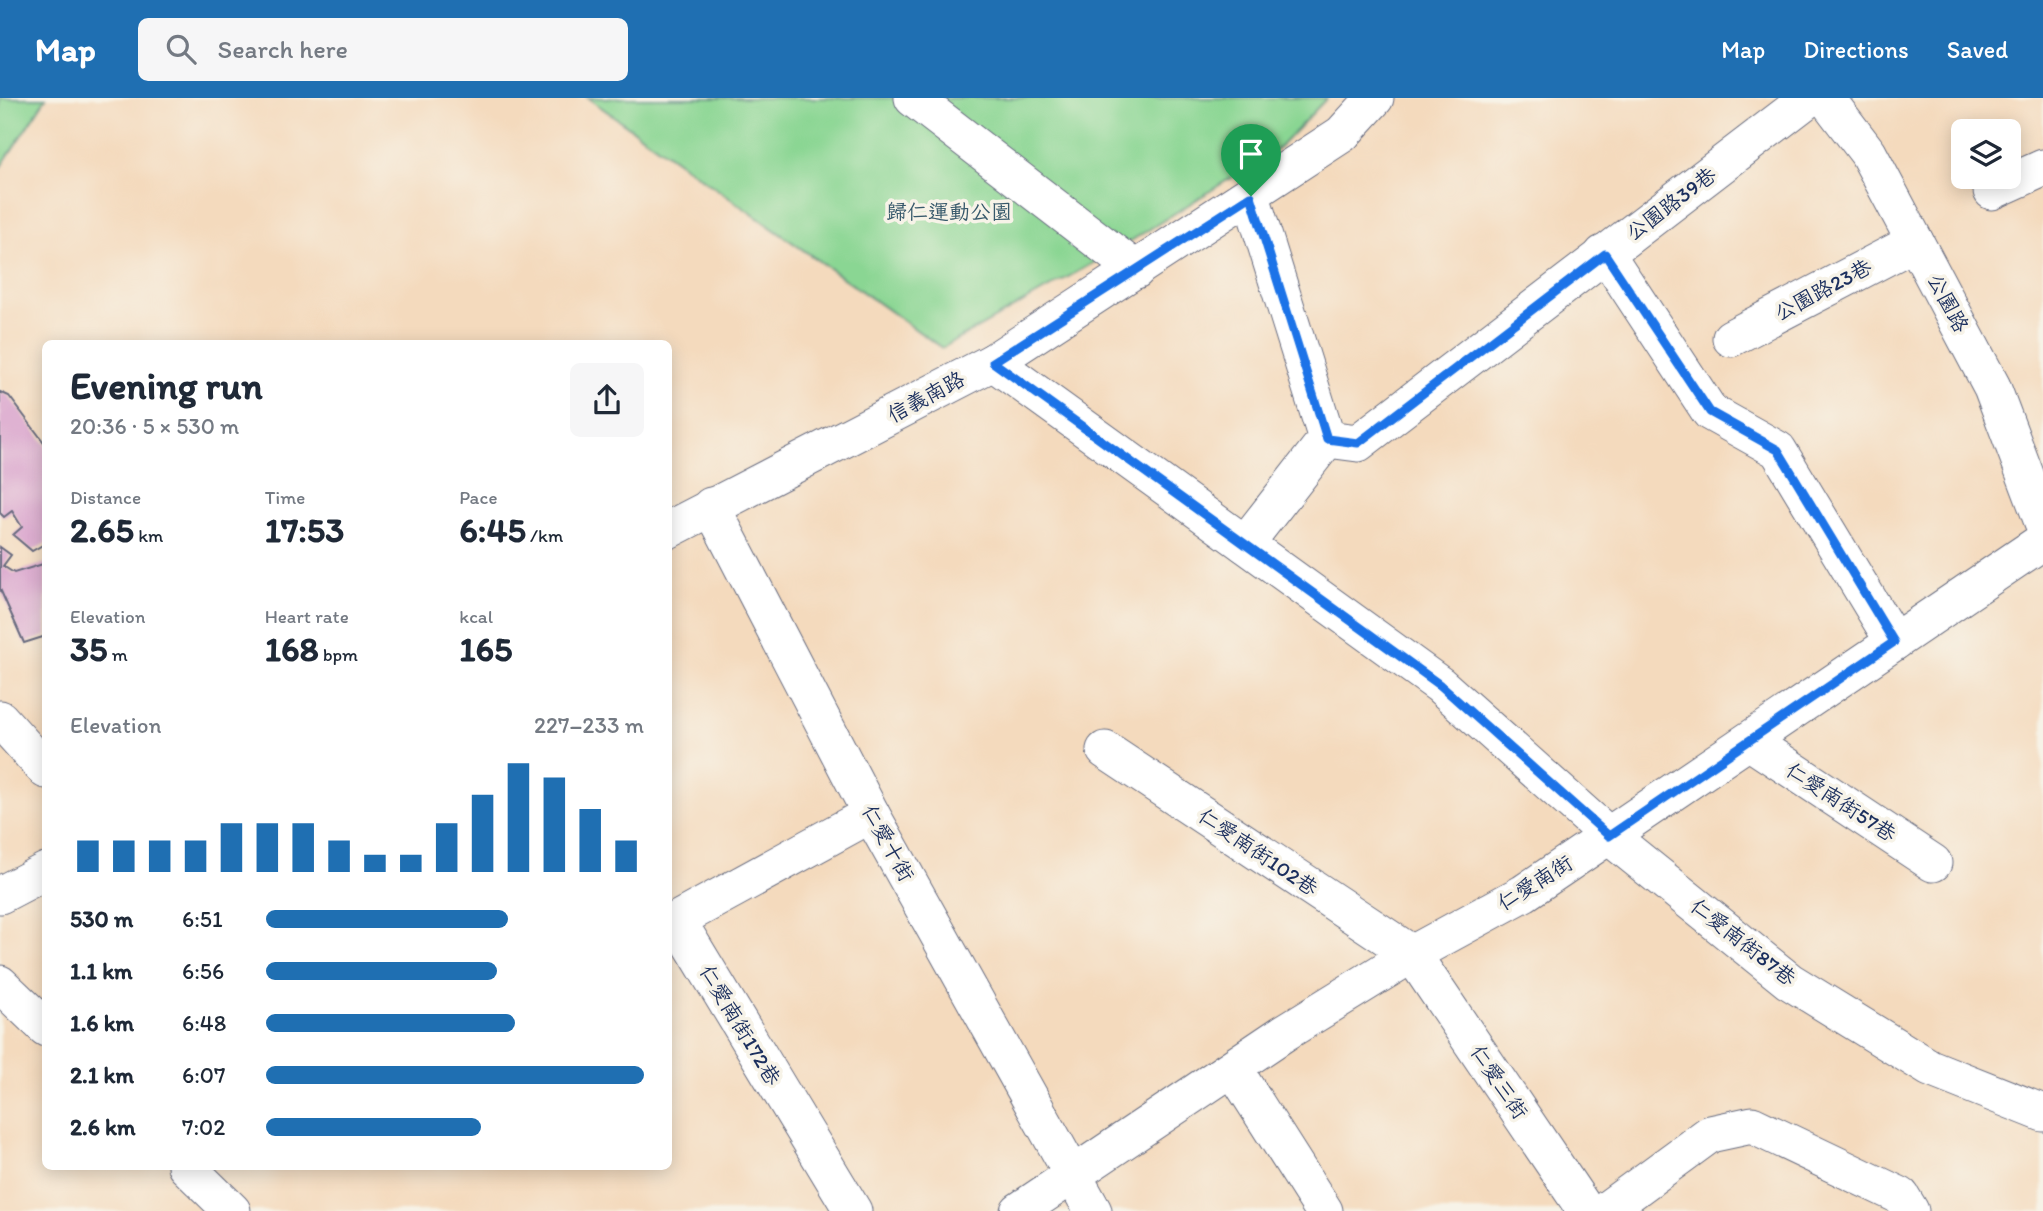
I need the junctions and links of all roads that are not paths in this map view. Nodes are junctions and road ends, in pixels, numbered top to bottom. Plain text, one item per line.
1 (913, 98) edge
2 (1375, 98) edge
3 (1809, 98) edge
4 (1826, 98) edge
5 (2043, 168) edge
6 (1992, 191) dead end
7 (1251, 196) junction
8 (1915, 242) junction
9 (1604, 254) junction
10 (1136, 270) junction
11 (1731, 338) dead end
12 (993, 362) junction
13 (1327, 439) junction
14 (711, 506) junction
15 (2043, 522) edge
16 (672, 528) edge
17 (2043, 541) edge
18 (1245, 544) junction
19 (1894, 642) junction
20 (0, 719) edge
21 (1749, 741) junction
22 (1105, 750) dead end
23 (42, 766) edge
24 (872, 814) junction
25 (1609, 836) junction
26 (1933, 863) dead end
27 (42, 873) edge
28 (0, 895) edge
29 (1412, 954) junction
30 (0, 984) edge
31 (42, 1024) edge
32 (1233, 1068) junction
33 (2043, 1113) edge
34 (189, 1170) edge
35 (1073, 1176) junction
36 (218, 1206) edge
37 (853, 1211) edge
38 (1019, 1211) edge
39 (1093, 1211) edge
40 (1325, 1211) edge
41 (1586, 1211) edge
42 (1605, 1211) edge
43 (1910, 1211) edge

1 - 10 street
2 - 7 street, 信義南路
3 - 9 street, 公園路39巷
4 - 8 street, 公園路
5 - 6 street
7 - 10 street, 信義南路
7 - 13 street
8 - 11 street, 公園路23巷
8 - 15 street, 公園路
9 - 13 street, 公園路39巷
9 - 19 street
10 - 12 street, 信義南路
12 - 14 street, 信義南路
12 - 18 street, 仁愛南街87巷
13 - 18 street
14 - 16 street, 信義南路
14 - 24 street, 仁愛十街
17 - 19 street, 仁愛南街
18 - 25 street, 仁愛南街87巷
19 - 21 street, 仁愛南街
20 - 23 street
21 - 25 street, 仁愛南街
21 - 26 street, 仁愛南街57巷
22 - 29 street, 仁愛南街102巷
24 - 35 street, 仁愛十街
24 - 37 street, 仁愛南街172巷
25 - 29 street, 仁愛南街
25 - 33 street, 仁愛南街87巷
27 - 28 street
29 - 32 street, 仁愛南街
29 - 41 street, 仁愛三街
30 - 31 street
32 - 35 street, 仁愛南街
32 - 40 street
34 - 36 street
35 - 38 street, 仁愛南街
35 - 39 street, 仁愛十街
42 - 43 street

